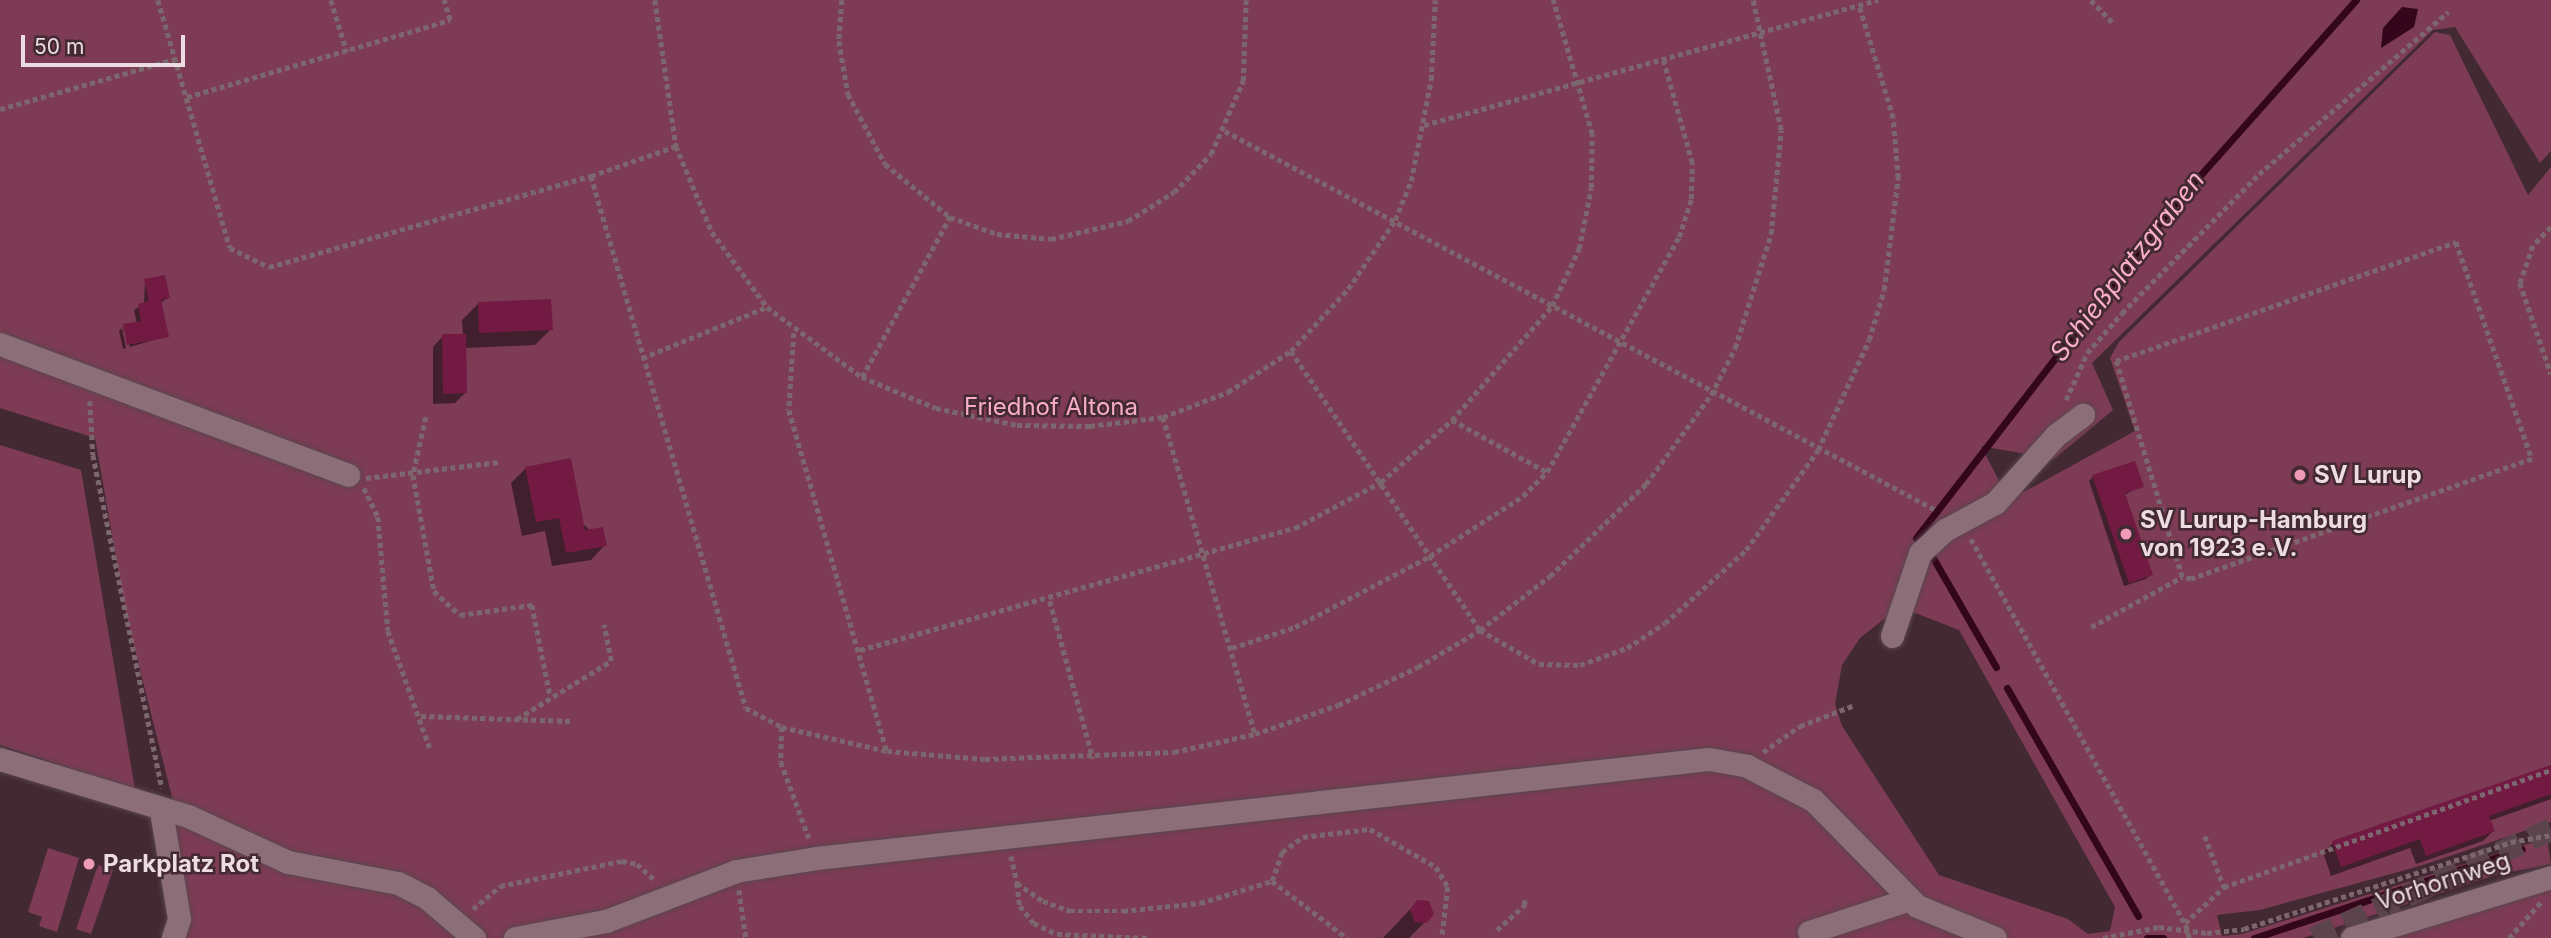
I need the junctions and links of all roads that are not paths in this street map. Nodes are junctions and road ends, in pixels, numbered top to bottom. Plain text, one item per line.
1 (0, 344) edge
2 (2083, 415) dead end
3 (348, 475) road end
4 (1892, 636) dead end
5 (0, 759) edge
6 (161, 811) junction
7 (2551, 877) edge
8 (1910, 899) junction
9 (466, 930) edge
10 (1809, 932) dead end
11 (173, 938) edge
12 (515, 938) edge
13 (1996, 938) edge
14 (2352, 938) edge

1 - 3 street
2 - 4 street
5 - 6 street
6 - 9 street
6 - 11 street
7 - 14 street, Vorhornweg
8 - 10 street
8 - 12 street
8 - 13 street

